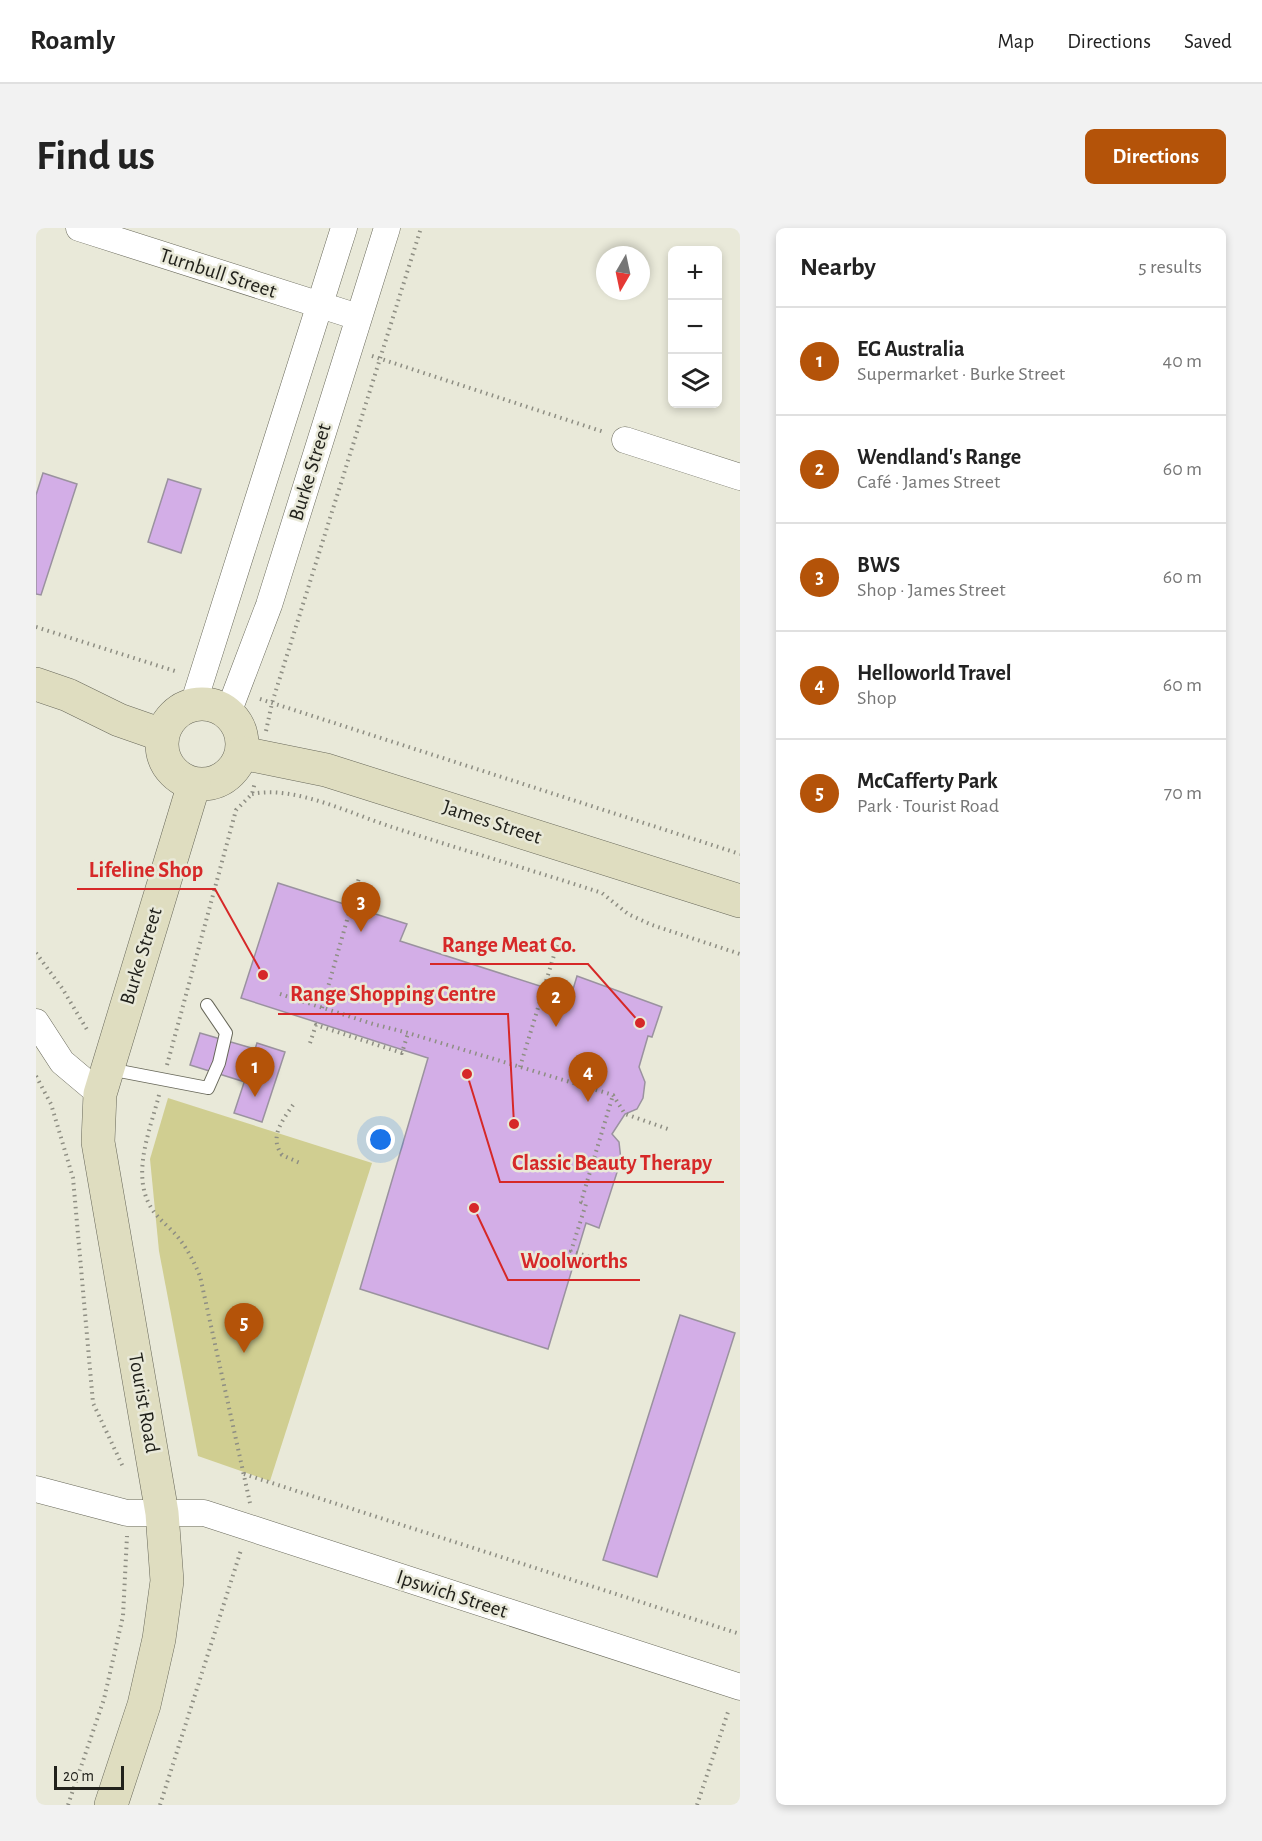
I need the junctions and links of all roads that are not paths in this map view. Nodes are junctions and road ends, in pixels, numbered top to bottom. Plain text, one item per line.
1 (79, 228) edge
2 (345, 228) edge
3 (387, 228) edge
4 (320, 305) junction
5 (358, 316) junction
6 (625, 440) road end
7 (740, 477) edge
8 (36, 684) edge
9 (197, 692) junction
10 (232, 702) junction
11 (162, 735) junction
12 (242, 753) junction
13 (194, 784) junction
14 (740, 901) edge
15 (207, 1005) dead end
16 (36, 1022) edge
17 (104, 1082) junction
18 (36, 1489) edge
19 (162, 1513) junction
20 (735, 1696) edge
21 (111, 1805) edge

1 - 4 street, Turnbull Street
2 - 4 street, Burke Street
3 - 5 street, Burke Street
4 - 5 street, Turnbull Street
4 - 9 street, Burke Street
5 - 10 street, Burke Street
6 - 7 street
8 - 11 street
9 - 10 street
9 - 11 street
10 - 12 street
11 - 13 street
12 - 13 street
12 - 14 street, James Street
13 - 17 street, Burke Street
15 - 17 lane
16 - 17 street
17 - 19 street, Tourist Road
18 - 19 street, Ipswich Street
19 - 20 street, Ipswich Street
19 - 21 street, Tourist Road

